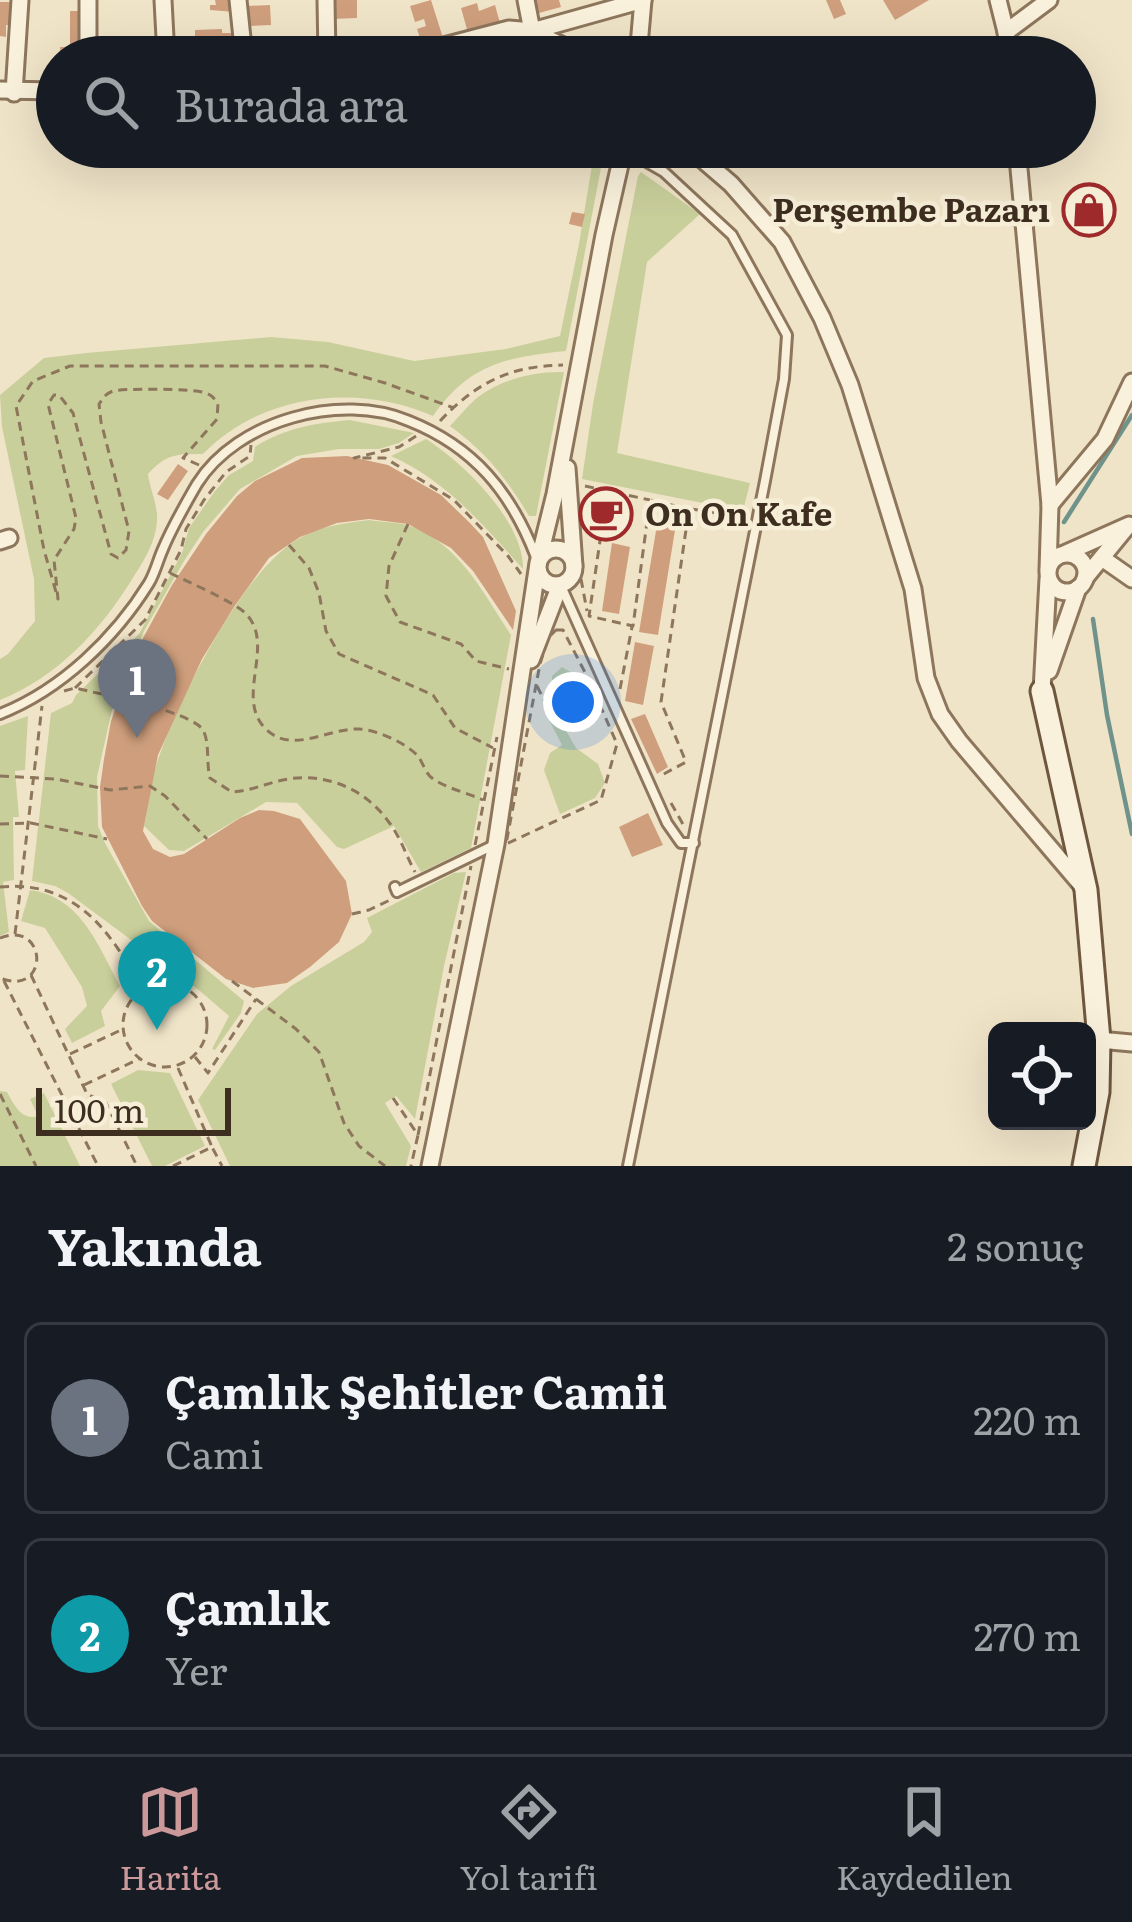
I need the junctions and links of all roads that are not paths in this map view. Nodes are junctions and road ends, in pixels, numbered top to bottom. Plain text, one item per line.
1 (20, 0) edge
2 (88, 0) edge
3 (164, 0) edge
4 (238, 0) edge
5 (326, 0) edge
6 (526, 0) edge
7 (643, 0) edge
8 (998, 0) edge
9 (1049, 0) edge
10 (532, 31) junction
11 (1006, 32) junction
12 (88, 36) edge
13 (165, 36) edge
14 (242, 36) edge
15 (327, 36) edge
16 (482, 36) edge
17 (542, 36) edge
18 (640, 36) edge
19 (1006, 36) edge
20 (36, 92) edge
21 (5, 94) edge
22 (619, 168) edge
23 (657, 168) edge
24 (712, 168) edge
25 (1019, 168) edge
26 (1132, 382) edge
27 (565, 441) junction
28 (1050, 505) junction
29 (1131, 523) edge
30 (1102, 558) junction
31 (538, 563) junction
32 (576, 566) junction
33 (1052, 568) junction
34 (1132, 578) edge
35 (1082, 583) junction
36 (560, 585) junction
37 (525, 681) junction
38 (1042, 691) junction
39 (0, 714) edge
40 (694, 843) junction
41 (496, 844) junction
42 (399, 890) road end
43 (1086, 890) junction
44 (1099, 1040) junction
45 (1132, 1043) edge
46 (430, 1166) edge
47 (628, 1166) edge
48 (1084, 1166) edge

1 - 21 street
2 - 12 street
3 - 13 street
4 - 14 street
5 - 15 street
6 - 10 street
7 - 10 street
7 - 18 street
8 - 11 street
9 - 11 street
10 - 16 street
10 - 17 street
11 - 19 street
20 - 21 street
22 - 27 street
23 - 40 lane
24 - 43 street
25 - 28 street
26 - 28 street
27 - 31 street
27 - 32 street
28 - 33 street
29 - 30 street
29 - 33 street
30 - 34 street
30 - 35 street
31 - 32 street
31 - 36 street
31 - 37 street
31 - 39 lane
32 - 36 street
33 - 35 street
33 - 35 street
33 - 38 street
35 - 38 street
36 - 37 street
36 - 40 lane
37 - 41 street
38 - 43 main road
40 - 47 lane
41 - 42 lane
41 - 46 street
43 - 44 main road
44 - 45 street
44 - 48 main road

